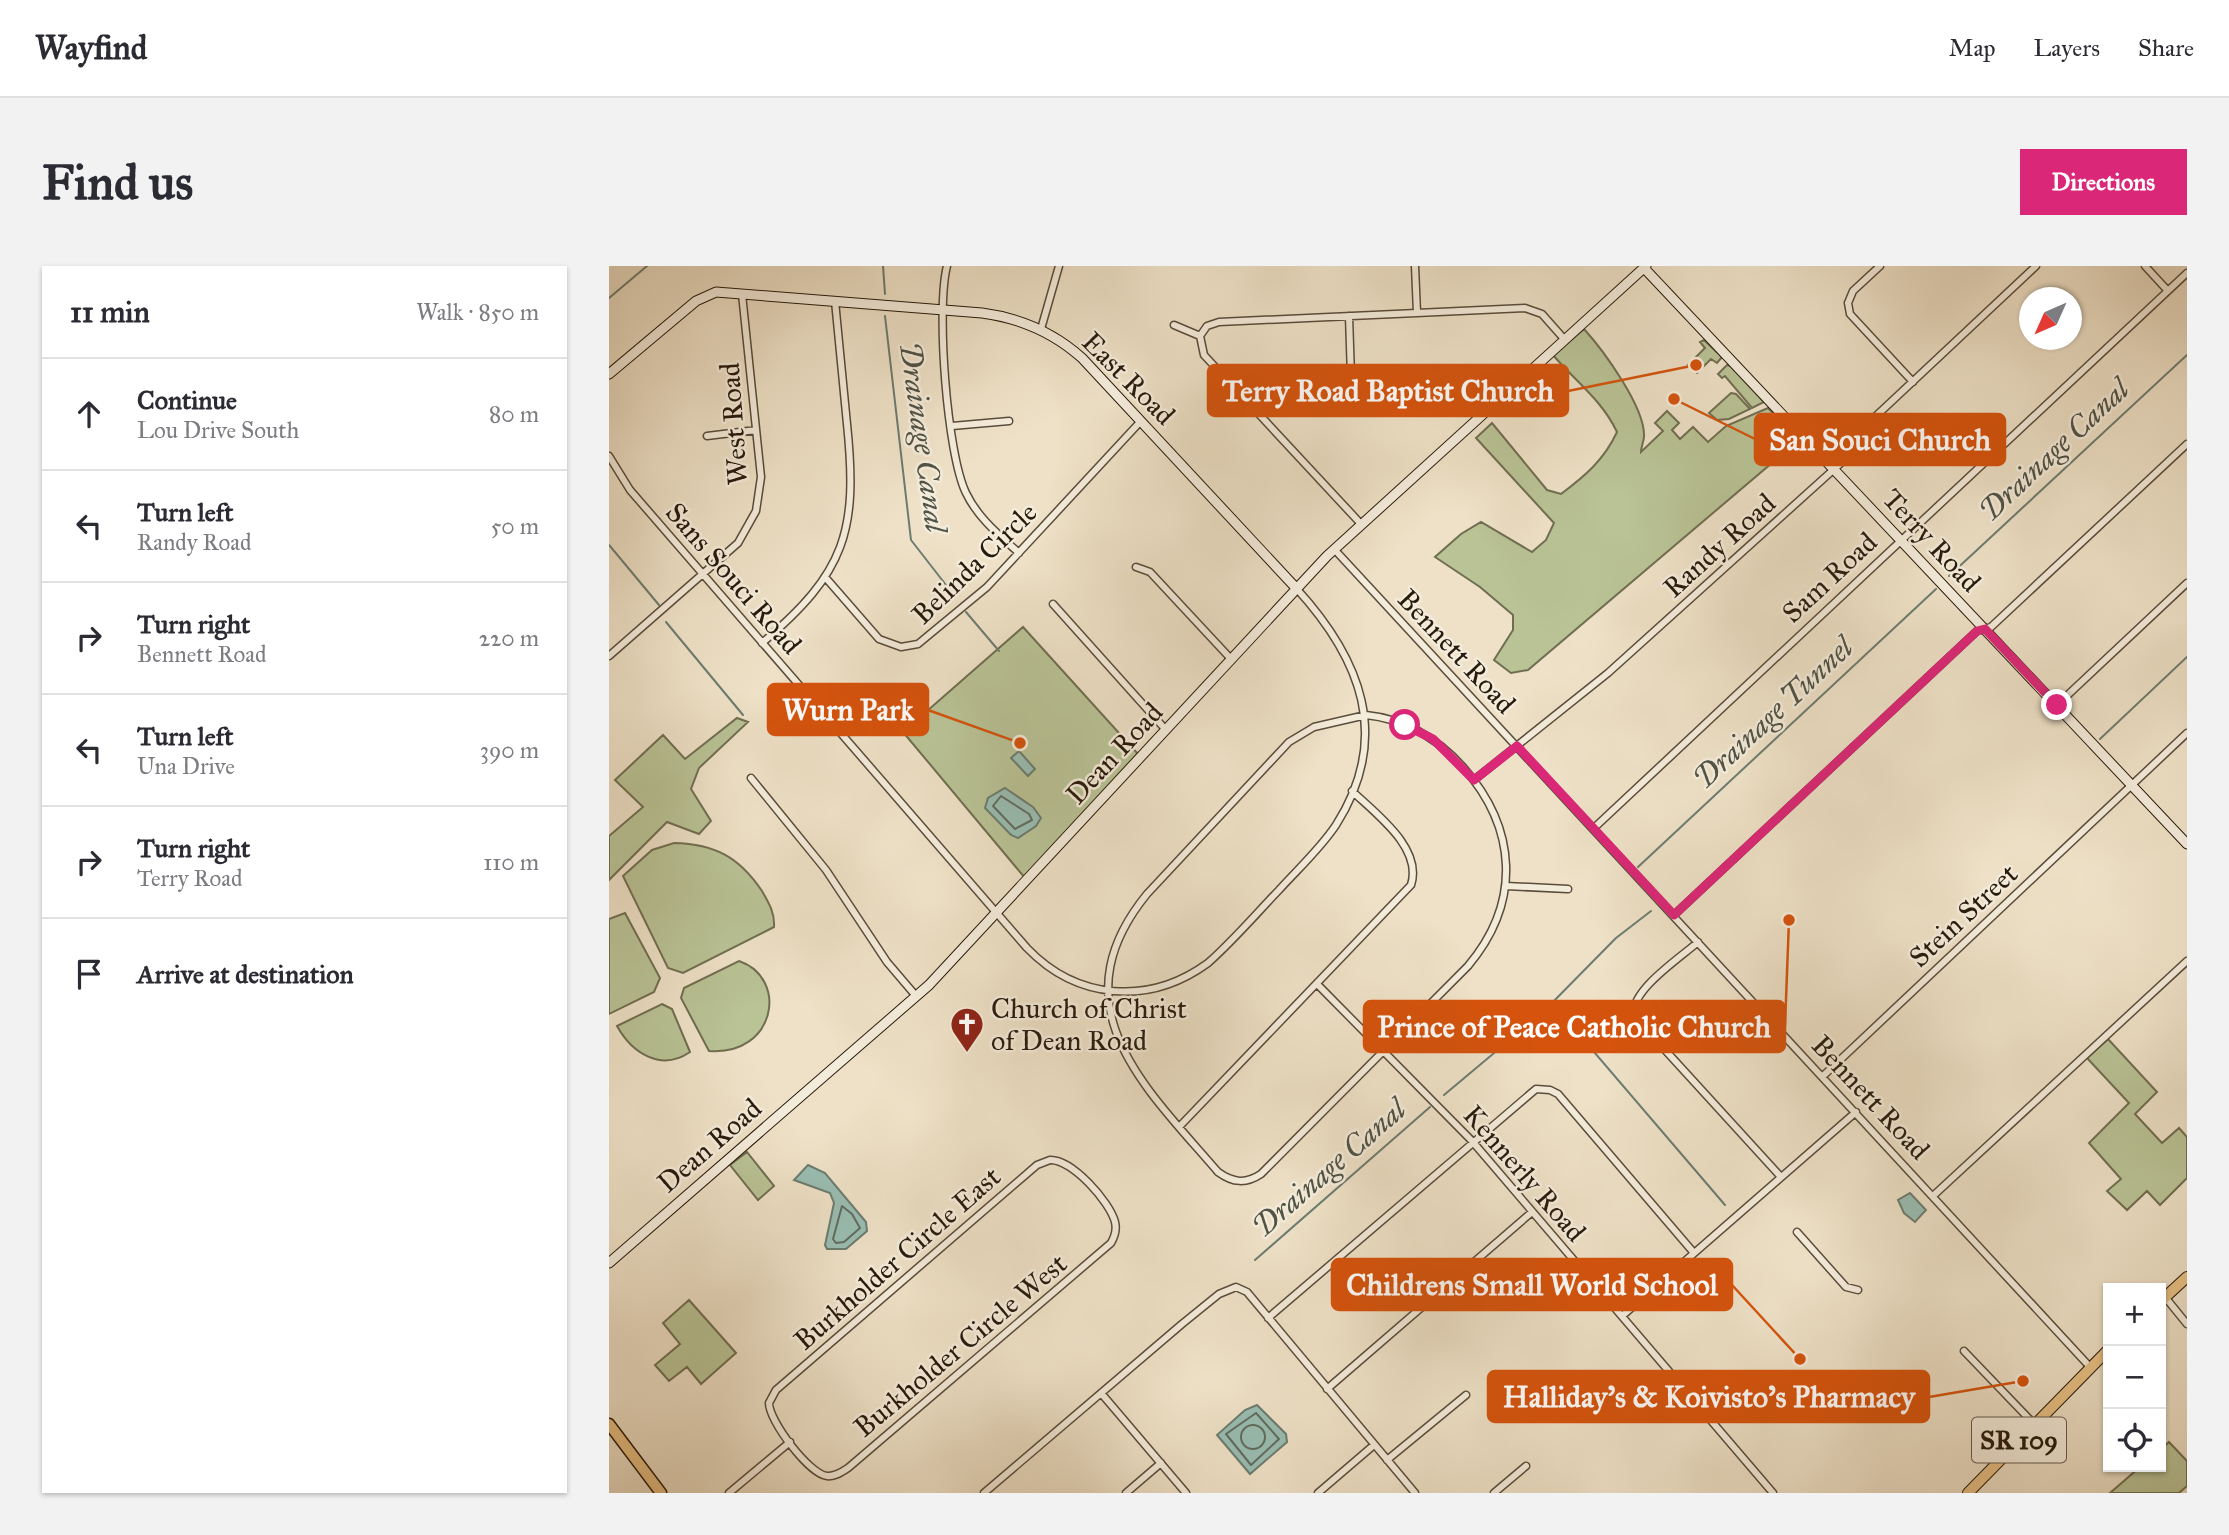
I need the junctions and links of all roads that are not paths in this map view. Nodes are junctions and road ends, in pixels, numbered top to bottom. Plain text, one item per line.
1 (947, 266) edge
2 (1059, 266) edge
3 (1415, 266) edge
4 (1880, 266) edge
5 (2036, 266) edge
6 (2145, 266) edge
7 (1645, 267) edge
8 (2187, 273) edge
9 (2168, 291) junction
10 (742, 294) junction
11 (835, 302) junction
12 (1847, 303) junction
13 (1838, 304) dead end
14 (941, 310) junction
15 (1417, 313) junction
16 (1349, 316) junction
17 (1174, 325) dead end
18 (1041, 329) junction
19 (1200, 336) junction
20 (1565, 340) junction
21 (609, 374) edge
22 (1913, 382) junction
23 (1366, 394) dead end
24 (1009, 421) dead end
25 (1141, 421) junction
26 (952, 426) junction
27 (756, 430) junction
28 (707, 436) dead end
29 (2187, 444) edge
30 (609, 456) edge
31 (1834, 469) junction
32 (1361, 524) junction
33 (1900, 539) junction
34 (1334, 549) junction
35 (1019, 553) junction
36 (1136, 567) dead end
37 (702, 574) junction
38 (825, 577) junction
39 (2187, 583) edge
40 (1296, 588) junction
41 (1052, 604) dead end
42 (1985, 629) junction
43 (762, 643) junction
44 (609, 656) edge
45 (1231, 659) junction
46 (2057, 705) junction
47 (1366, 715) junction
48 (1165, 730) junction
49 (2187, 733) edge
50 (1517, 746) junction
51 (751, 778) dead end
52 (1474, 780) junction
53 (2132, 785) junction
54 (1352, 791) junction
55 (1594, 828) junction
56 (2187, 844) edge
57 (1506, 886) junction
58 (1568, 889) dead end
59 (997, 914) junction
60 (1674, 915) junction
61 (1698, 942) junction
62 (2187, 961) edge
63 (1318, 985) junction
64 (1109, 993) junction
65 (916, 996) junction
66 (1384, 1052) junction
67 (1823, 1076) junction
68 (1856, 1112) junction
69 (1179, 1127) junction
70 (1472, 1141) junction
71 (1781, 1177) junction
72 (1094, 1191) joint
73 (1934, 1195) junction
74 (1532, 1212) junction
75 (1797, 1232) dead end
76 (1694, 1253) junction
77 (609, 1263) edge
78 (2187, 1276) edge
79 (1858, 1290) dead end
80 (2166, 1296) edge
81 (2166, 1302) edge
82 (1622, 1315) junction
83 (1268, 1318) junction
84 (2187, 1324) edge
85 (1964, 1351) dead end
86 (2103, 1355) edge
87 (2091, 1367) junction
88 (1328, 1389) junction
89 (1101, 1393) junction
90 (1466, 1395) dead end
91 (609, 1424) edge
92 (2034, 1424) junction
93 (790, 1442) junction
94 (1374, 1445) junction
95 (1387, 1460) junction
96 (1161, 1463) junction
97 (1526, 1466) dead end
98 (661, 1493) edge
99 (729, 1493) edge
100 (984, 1493) edge
101 (1125, 1493) edge
102 (1186, 1493) edge
103 (1318, 1493) edge
104 (1415, 1493) edge
105 (1494, 1493) edge
106 (1773, 1493) edge
107 (1968, 1493) edge

1 - 14 street
2 - 18 street
3 - 15 street
4 - 12 street
5 - 22 street, Randy Road
6 - 9 street
7 - 20 street, Dean Road
7 - 31 street, Terry Road
8 - 9 street, Sam Road
9 - 33 street, Sam Road
10 - 11 street, East Road
10 - 21 street, East Road
10 - 27 street, West Road
11 - 14 street, East Road
11 - 38 street
12 - 13 street
12 - 22 street
14 - 18 street, East Road
14 - 26 street
15 - 16 street
15 - 20 street
16 - 19 street
16 - 23 street
17 - 19 street
18 - 25 street, East Road
19 - 32 street
20 - 32 street, Dean Road
22 - 31 street, Randy Road
24 - 26 street
25 - 35 street, Belinda Circle
25 - 40 street, East Road
26 - 35 street
27 - 28 street
27 - 37 street, West Road
29 - 42 street
30 - 37 street, Sans Souci Road
31 - 33 street, Terry Road
31 - 50 street, Randy Road
32 - 34 street, Dean Road
33 - 42 street, Terry Road
33 - 55 street, Sam Road
34 - 40 street, Dean Road
34 - 50 street, Bennett Road
35 - 38 street, Belinda Circle
36 - 45 street
37 - 43 street, Sans Souci Road
37 - 44 street, West Road
38 - 43 street
39 - 46 street
40 - 45 street, Dean Road
40 - 47 street
41 - 48 street
42 - 46 street, Terry Road
42 - 60 street
43 - 59 street, Sans Souci Road
45 - 48 street, Dean Road
46 - 53 street, Terry Road
47 - 52 street
47 - 54 street
47 - 64 street
48 - 59 street, Dean Road
49 - 53 street, Stein Street
50 - 52 street, Randy Road
50 - 55 street, Bennett Road
51 - 65 street
52 - 57 street
53 - 56 street, Terry Road
53 - 67 street, Stein Street
54 - 63 street
54 - 64 street
55 - 60 street, Bennett Road
57 - 58 street
57 - 66 street
59 - 64 street, Sans Souci Road
59 - 65 street, Dean Road
60 - 61 street, Bennett Road
61 - 67 street, Bennett Road
61 - 71 street
62 - 73 street
63 - 66 street, Kennerly Road
63 - 69 street
64 - 69 street
65 - 77 street, Dean Road
66 - 69 street
66 - 70 street, Kennerly Road
67 - 68 street, Bennett Road
68 - 71 street
68 - 73 street, Bennett Road
70 - 74 street, Kennerly Road
70 - 76 street
70 - 83 street
71 - 76 street
72 - 93 street, Burkholder Circle East
72 - 93 street, Burkholder Circle West
73 - 87 street, Bennett Road
74 - 82 street, Kennerly Road
74 - 88 street
75 - 79 street
76 - 82 street
78 - 80 main road
81 - 84 street
82 - 106 street, Kennerly Road
83 - 88 street
83 - 89 street
85 - 92 street
86 - 87 main road, SR 109
87 - 92 main road, SR 109
88 - 94 street
89 - 96 street
89 - 100 street
90 - 95 street
91 - 98 highway
92 - 107 main road, SR 109
93 - 99 street
94 - 95 street
94 - 103 street
95 - 104 street
96 - 101 street
96 - 102 street
97 - 105 street

